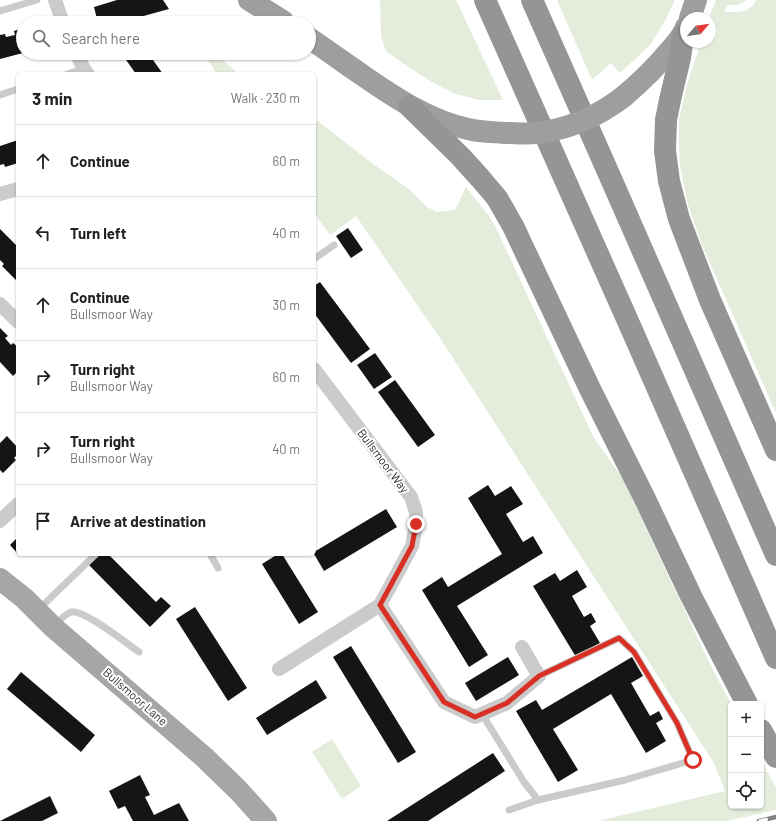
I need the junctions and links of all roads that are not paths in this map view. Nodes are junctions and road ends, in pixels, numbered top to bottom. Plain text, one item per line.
1 (36, 0) edge
2 (55, 0) edge
3 (249, 0) edge
4 (267, 0) edge
5 (485, 0) edge
6 (532, 0) edge
7 (696, 0) edge
8 (0, 11) edge
9 (692, 12) edge
10 (61, 16) edge
11 (275, 16) edge
12 (280, 16) edge
13 (680, 35) edge
14 (316, 43) edge
15 (682, 48) edge
16 (80, 60) edge
17 (86, 71) edge
18 (16, 90) edge
19 (0, 95) edge
20 (409, 106) junction
21 (16, 190) edge
22 (0, 194) edge
23 (334, 245) dead end
24 (316, 258) edge
25 (0, 304) edge
26 (16, 320) edge
27 (316, 372) edge
28 (776, 450) edge
29 (16, 506) edge
30 (0, 521) edge
31 (776, 555) edge
32 (94, 556) edge
33 (211, 556) edge
34 (218, 568) dead end
35 (2, 583) edge
36 (380, 605) junction
37 (37, 611) junction
38 (53, 627) junction
39 (522, 647) dead end
40 (139, 652) dead end
41 (776, 658) edge
42 (279, 669) dead end
43 (539, 676) junction
44 (745, 701) edge
45 (482, 714) junction
46 (764, 735) edge
47 (776, 757) edge
48 (538, 800) junction
49 (509, 810) dead end
50 (266, 821) edge

1 - 8 lane
2 - 10 street
3 - 11 highway
4 - 12 highway
5 - 41 highway
6 - 31 highway
7 - 9 highway
13 - 20 highway, bridge
14 - 20 highway
15 - 28 highway
16 - 17 street
18 - 19 lane
20 - 44 highway
21 - 22 street
23 - 24 lane
25 - 26 street
27 - 36 street, Bullsmoor Way
29 - 30 street
32 - 37 lane
33 - 34 lane
35 - 37 main road, Bullsmoor Lane
36 - 42 street, Bullsmoor Way
36 - 45 street
37 - 38 main road, Bullsmoor Lane
38 - 40 lane
38 - 50 main road, Bullsmoor Lane
39 - 43 street
43 - 45 street
43 - 48 lane
45 - 48 lane
46 - 47 highway
48 - 49 lane

